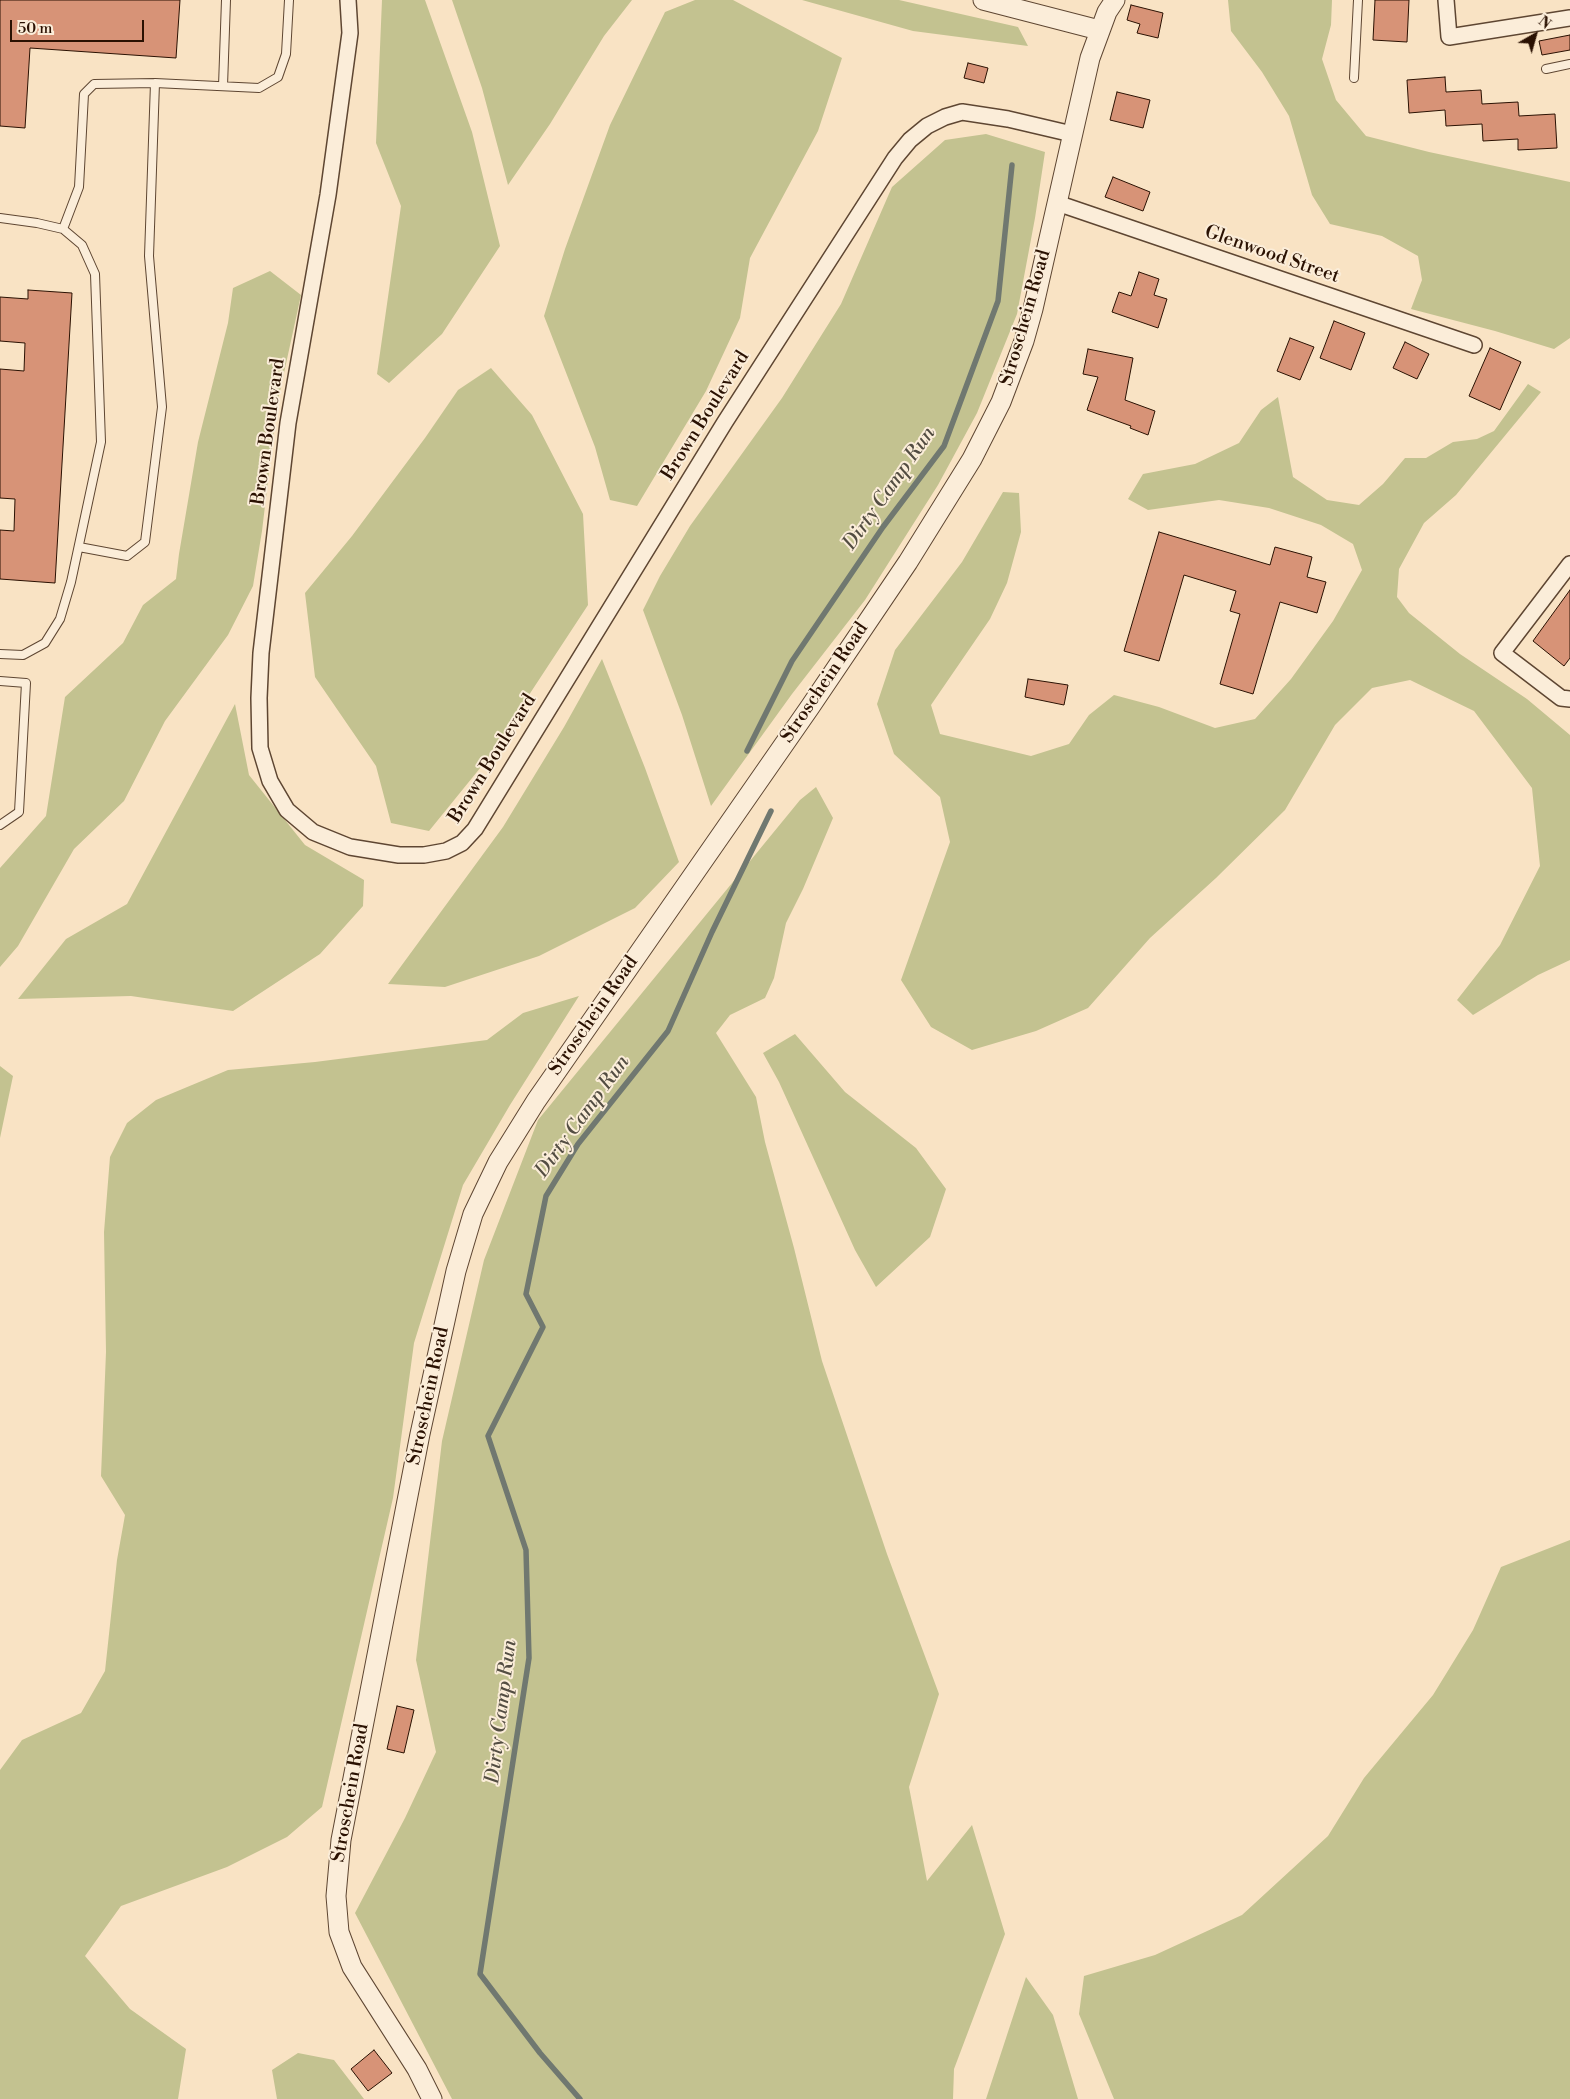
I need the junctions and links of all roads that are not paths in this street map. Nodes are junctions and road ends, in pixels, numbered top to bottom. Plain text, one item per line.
1 (226, 0) edge
2 (290, 0) edge
3 (348, 0) edge
4 (983, 0) edge
5 (1115, 0) edge
6 (1358, 0) edge
7 (1446, 0) edge
8 (1570, 18) edge
9 (1099, 30) junction
10 (1570, 64) edge
11 (1546, 69) dead end
12 (1354, 78) dead end
13 (155, 83) junction
14 (223, 86) junction
15 (1072, 134) junction
16 (1057, 203) junction
17 (0, 218) edge
18 (63, 229) junction
19 (1474, 345) dead end
20 (79, 547) junction
21 (1570, 564) edge
22 (0, 654) edge
23 (0, 681) edge
24 (1570, 699) edge
25 (0, 825) edge
26 (432, 2099) edge

1 - 14 lane
2 - 14 lane
3 - 15 street, Brown Boulevard
4 - 9 street
5 - 9 street, Stroschein Road
6 - 12 lane
7 - 8 street
9 - 15 street, Stroschein Road
10 - 11 lane
13 - 14 lane
13 - 18 lane
13 - 20 lane
15 - 16 street, Stroschein Road
16 - 19 street, Glenwood Street
16 - 26 street, Stroschein Road
17 - 18 lane
18 - 20 lane
20 - 22 lane
21 - 24 street
23 - 25 lane

